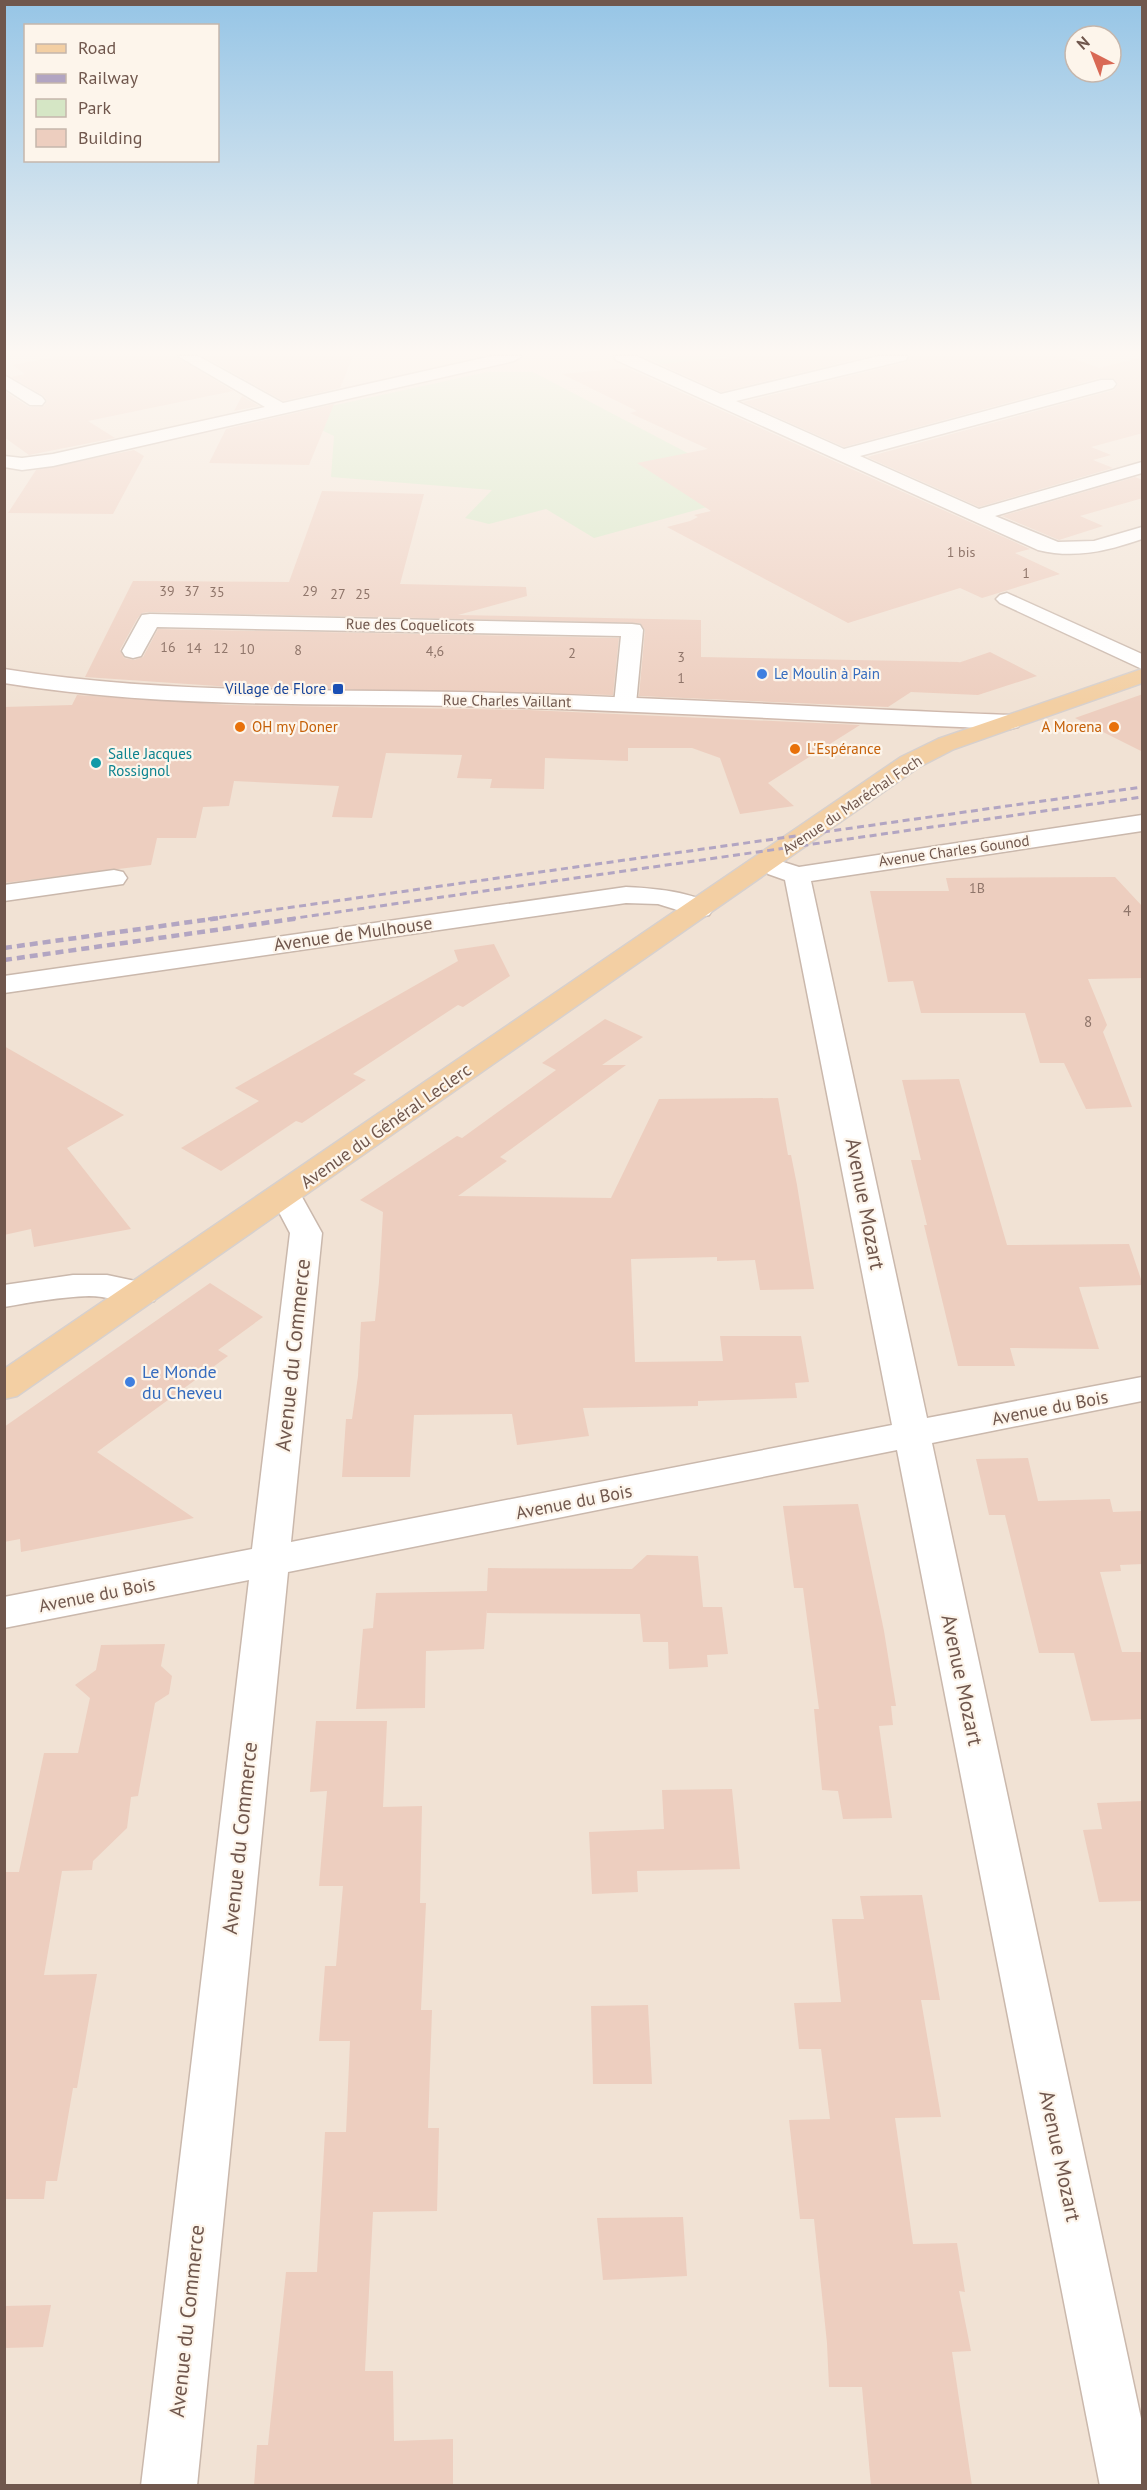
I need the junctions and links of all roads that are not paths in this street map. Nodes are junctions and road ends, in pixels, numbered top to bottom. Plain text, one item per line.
1 (881, 472) edge
2 (1125, 472) edge
3 (976, 516) junction
4 (1143, 533) edge
5 (1007, 599) dead end
6 (133, 651) dead end
7 (1143, 662) edge
8 (4, 676) edge
9 (1143, 676) edge
10 (625, 704) junction
11 (1010, 722) junction
12 (1140, 826) edge
13 (766, 863) junction
14 (797, 875) junction
15 (114, 878) dead end
16 (4, 893) edge
17 (700, 909) junction
18 (4, 985) edge
19 (286, 1195) junction
20 (142, 1293) junction
21 (4, 1296) edge
22 (4, 1387) edge
23 (1143, 1389) edge
24 (912, 1436) junction
25 (271, 1561) junction
26 (4, 1613) edge
27 (169, 2486) edge
28 (1128, 2486) edge

1 - 3 street
2 - 3 street
3 - 4 street
5 - 7 street
6 - 10 street, Rue des Coquelicots
8 - 10 street, Rue Charles Vaillant
9 - 11 main road, Avenue du Maréchal Foch
10 - 11 street, Rue Charles Vaillant
11 - 13 main road, Avenue du Maréchal Foch
12 - 14 street, Avenue Charles Gounod
13 - 14 street, Avenue Charles Gounod
13 - 17 main road, Avenue du Général Leclerc
14 - 24 street, Avenue Mozart
15 - 16 street
17 - 18 street, Avenue de Mulhouse
17 - 19 main road, Avenue du Général Leclerc
19 - 20 main road, Avenue du Général Leclerc
19 - 25 street, Avenue du Commerce
20 - 21 street
20 - 22 main road, Avenue du Général Leclerc
23 - 24 street, Avenue du Bois
24 - 25 street, Avenue du Bois
24 - 28 street, Avenue Mozart
25 - 26 street, Avenue du Bois
25 - 27 street, Avenue du Commerce

